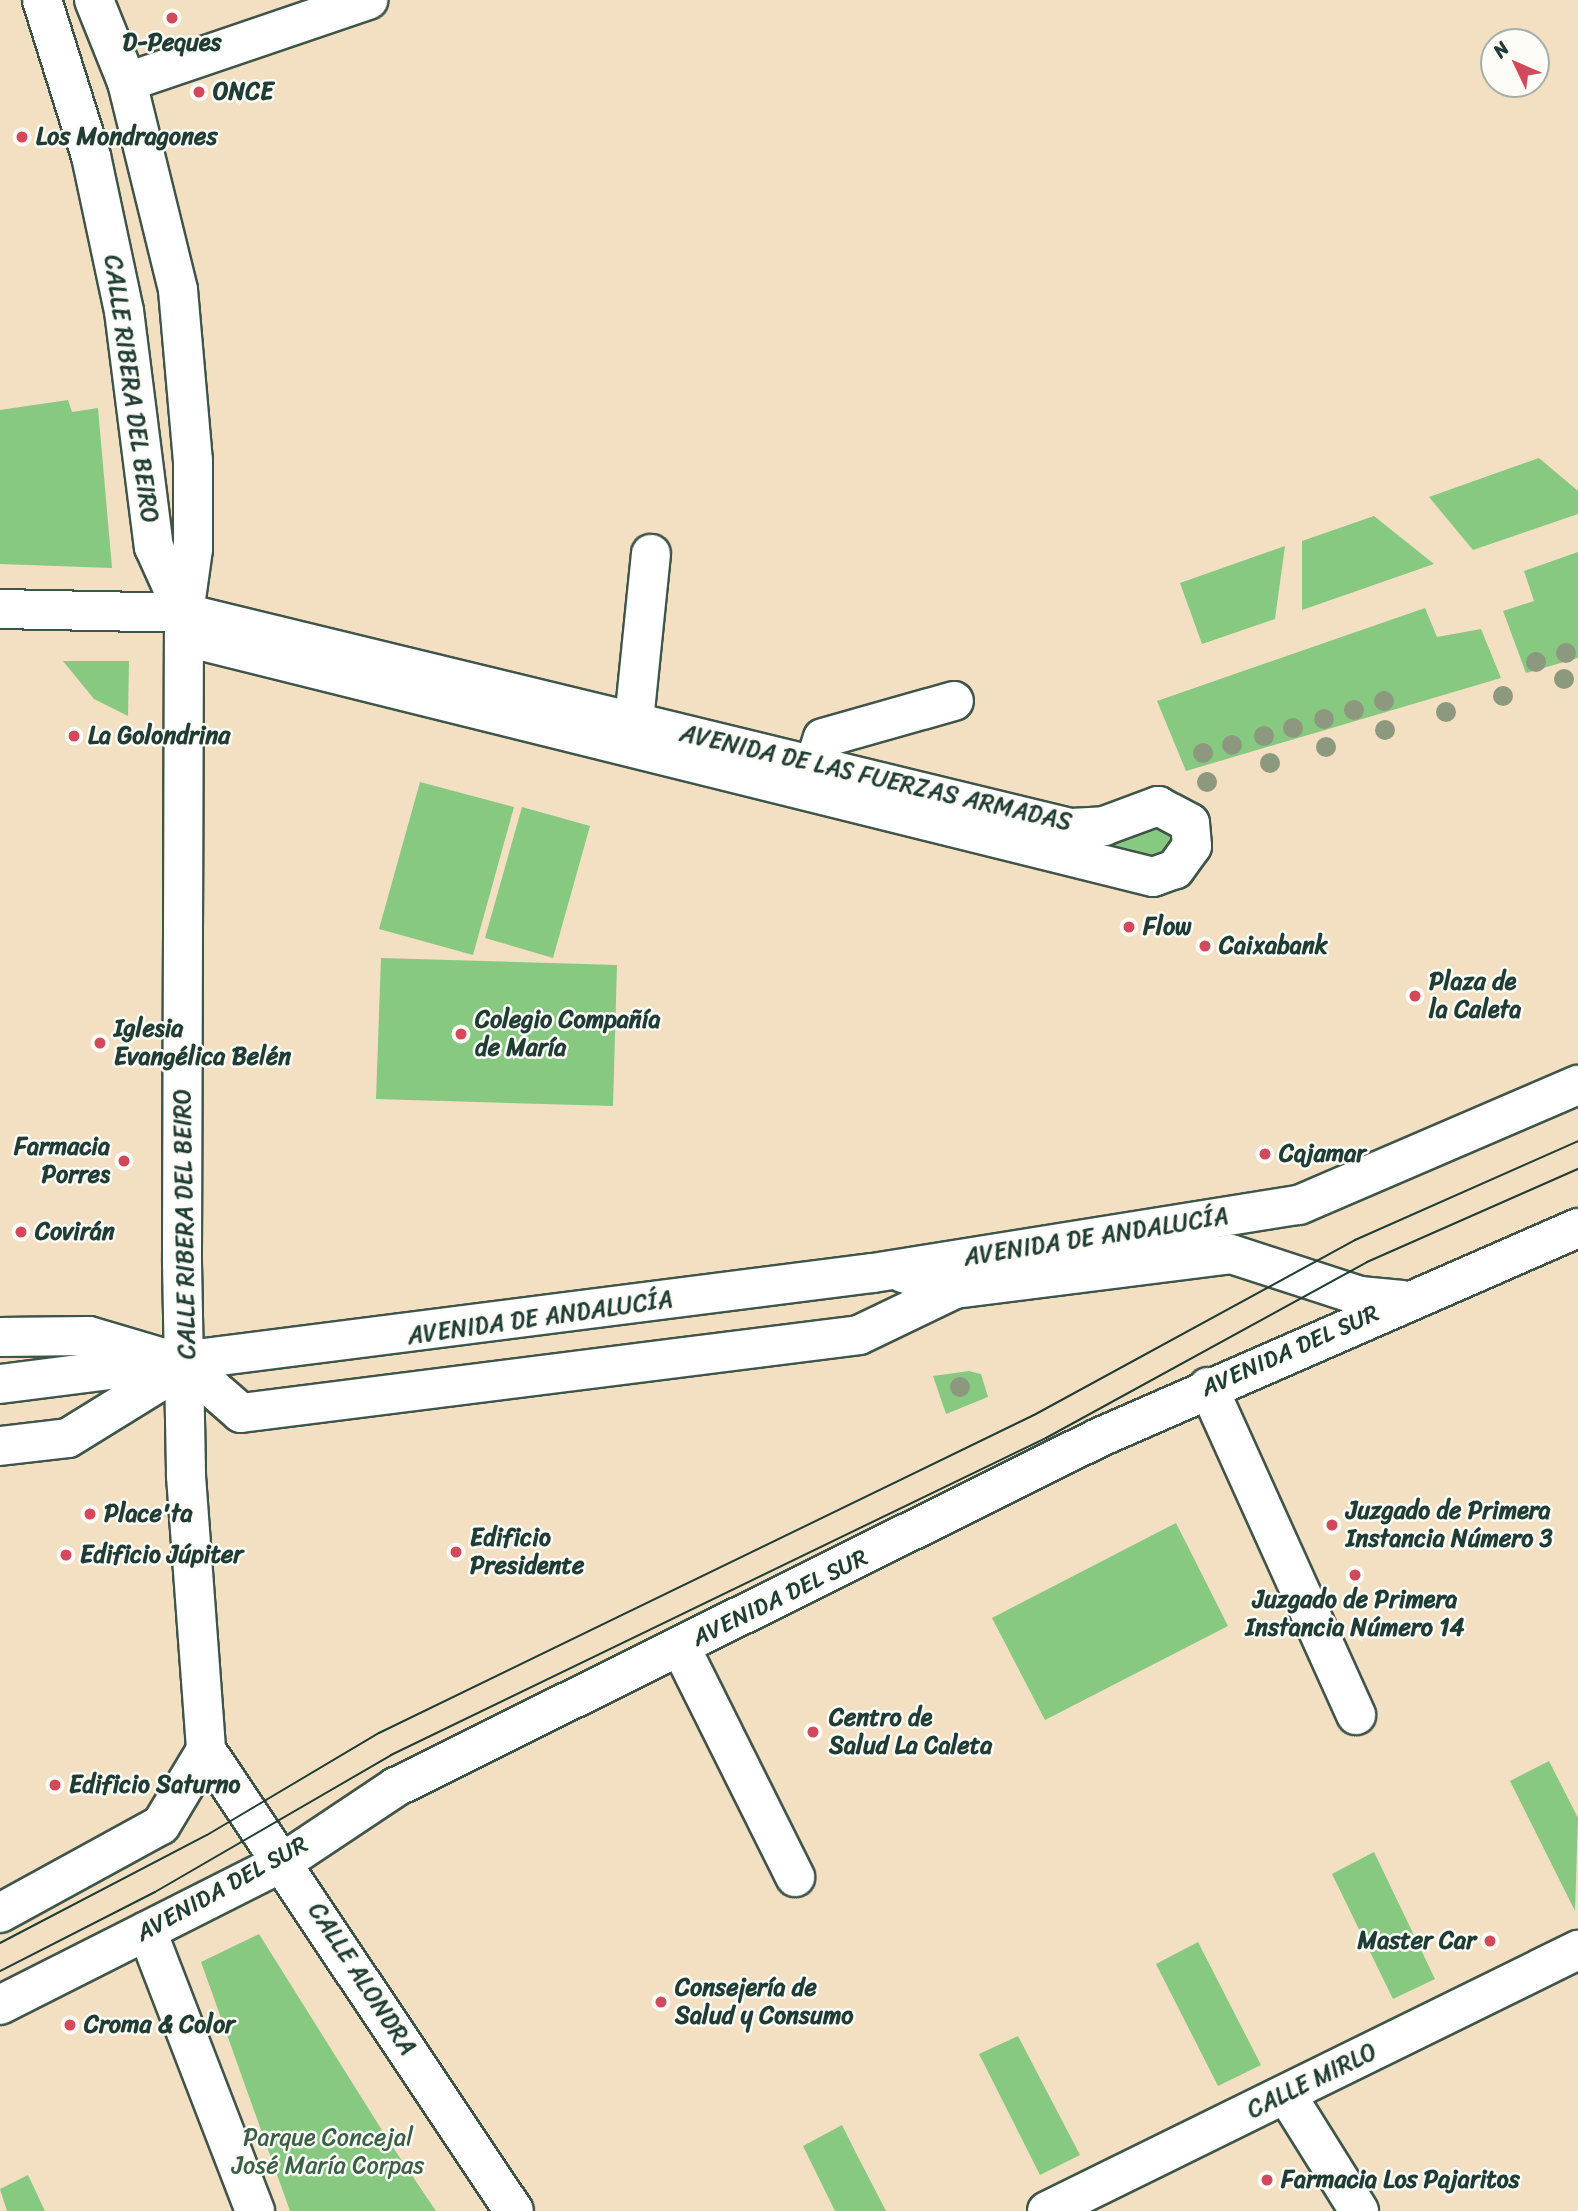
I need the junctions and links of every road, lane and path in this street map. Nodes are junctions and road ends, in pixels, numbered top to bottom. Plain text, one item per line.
1 (42, 0) edge
2 (94, 0) edge
3 (368, 0) edge
4 (127, 82) junction
5 (652, 554) dead end
6 (0, 609) edge
7 (185, 625) junction
8 (954, 701) dead end
9 (634, 721) junction
10 (814, 765) junction
11 (1578, 1085) edge
12 (1578, 1228) edge
13 (893, 1270) junction
14 (955, 1289) junction
15 (1404, 1300) junction
16 (0, 1338) edge
17 (186, 1365) junction
18 (0, 1384) edge
19 (1208, 1387) junction
20 (0, 1446) edge
21 (681, 1647) junction
22 (1356, 1716) dead end
23 (206, 1750) junction
24 (285, 1861) junction
25 (795, 1877) dead end
26 (0, 1913) edge
27 (147, 1931) junction
28 (1576, 1955) edge
29 (0, 2005) edge
30 (1286, 2094) junction
31 (255, 2211) edge
32 (514, 2211) edge
33 (1047, 2211) edge
34 (1359, 2211) edge

1 - 7 main road, CALLE RIBERA DEL BEIRO
2 - 4 main road, CALLE RIBERA DEL BEIRO
3 - 4 main road
4 - 7 main road, CALLE RIBERA DEL BEIRO
5 - 9 main road
6 - 7 main road, AVENIDA DE LAS FUERZAS ARMADAS
7 - 9 main road, AVENIDA DE LAS FUERZAS ARMADAS
7 - 10 main road, AVENIDA DE LAS FUERZAS ARMADAS
7 - 17 main road, CALLE RIBERA DEL BEIRO
8 - 10 main road
9 - 10 main road, AVENIDA DE LAS FUERZAS ARMADAS
11 - 13 main road, AVENIDA DE ANDALUCÍA
12 - 15 main road, AVENIDA DEL SUR
13 - 14 main road, AVENIDA DE ANDALUCÍA
13 - 17 main road, AVENIDA DE ANDALUCÍA
14 - 15 main road, AVENIDA DE ANDALUCÍA
14 - 17 main road
15 - 19 main road, AVENIDA DEL SUR
16 - 17 main road, AVENIDA DE ANDALUCÍA
17 - 18 main road, AVENIDA DE ANDALUCÍA
17 - 20 main road, AVENIDA DE ANDALUCÍA
17 - 23 main road, CALLE RIBERA DEL BEIRO
19 - 21 main road, AVENIDA DEL SUR
19 - 22 main road
21 - 24 main road, AVENIDA DEL SUR
21 - 25 main road
23 - 24 main road, CALLE ALONDRA
23 - 26 main road
24 - 27 main road, AVENIDA DEL SUR
24 - 32 main road, CALLE ALONDRA
27 - 29 main road, AVENIDA DEL SUR
27 - 31 main road
28 - 30 main road, CALLE MIRLO
30 - 33 main road, CALLE MIRLO
30 - 34 main road

